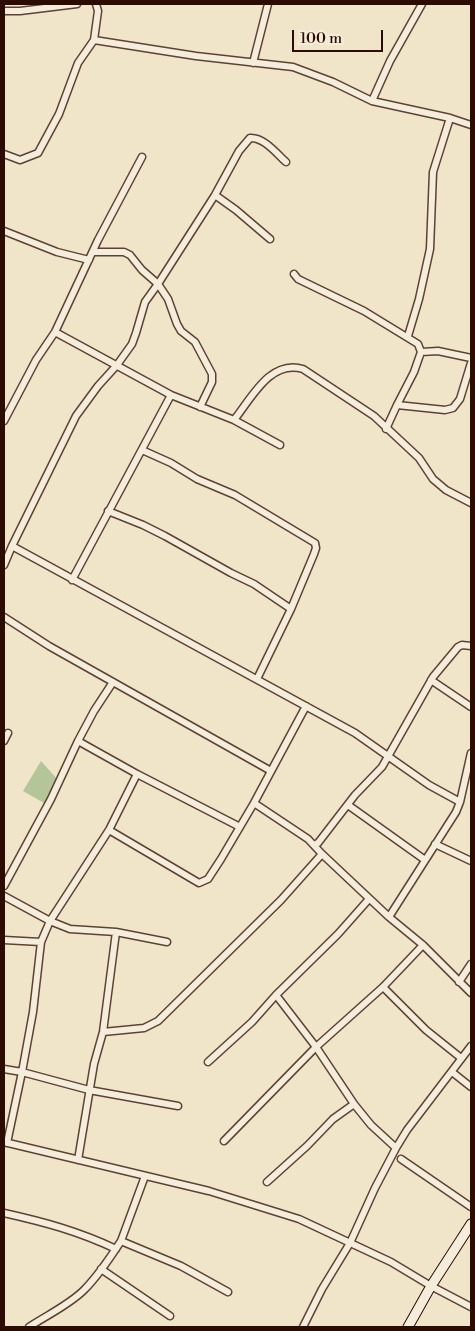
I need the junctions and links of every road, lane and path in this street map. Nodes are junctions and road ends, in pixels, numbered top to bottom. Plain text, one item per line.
1 (77, 4) edge
2 (96, 4) edge
3 (268, 4) edge
4 (422, 4) edge
5 (4, 11) edge
6 (94, 40) junction
7 (253, 63) junction
8 (372, 101) junction
9 (450, 118) junction
10 (471, 125) edge
11 (4, 154) edge
12 (142, 157) dead end
13 (286, 162) dead end
14 (215, 195) junction
15 (4, 231) edge
16 (270, 239) dead end
17 (93, 252) junction
18 (89, 260) junction
19 (294, 274) dead end
20 (158, 284) junction
21 (55, 332) junction
22 (408, 336) junction
23 (421, 352) junction
24 (471, 358) edge
25 (471, 364) edge
26 (117, 365) junction
27 (171, 395) junction
28 (397, 405) junction
29 (200, 407) junction
30 (4, 420) edge
31 (234, 420) junction
32 (386, 429) junction
33 (280, 445) dead end
34 (142, 450) junction
35 (471, 502) edge
36 (108, 511) junction
37 (12, 546) junction
38 (4, 565) edge
39 (72, 580) junction
40 (291, 609) junction
41 (4, 617) edge
42 (471, 646) edge
43 (257, 678) junction
44 (431, 680) junction
45 (113, 682) junction
46 (306, 706) junction
47 (471, 707) edge
48 (8, 733) dead end
49 (4, 741) edge
50 (78, 741) junction
51 (471, 753) edge
52 (388, 756) junction
53 (270, 771) junction
54 (469, 771) edge
55 (137, 774) junction
56 (460, 802) junction
57 (254, 803) junction
58 (348, 805) junction
59 (240, 827) junction
60 (109, 830) junction
61 (435, 844) junction
62 (314, 845) junction
63 (322, 854) junction
64 (424, 860) junction
65 (471, 861) edge
66 (4, 886) edge
67 (4, 896) edge
68 (369, 899) junction
69 (389, 917) junction
70 (50, 921) junction
71 (116, 932) junction
72 (4, 940) edge
73 (41, 942) junction
74 (167, 942) dead end
75 (423, 945) junction
76 (471, 964) edge
77 (459, 982) junction
78 (383, 987) junction
79 (471, 993) edge
80 (276, 995) junction
81 (103, 1032) junction
82 (471, 1046) edge
83 (316, 1048) junction
84 (461, 1058) junction
85 (208, 1062) dead end
86 (4, 1069) edge
87 (22, 1072) junction
88 (452, 1072) junction
89 (471, 1087) edge
90 (89, 1090) junction
91 (354, 1104) junction
92 (178, 1106) dead end
93 (224, 1141) dead end
94 (5, 1143) edge
95 (396, 1148) junction
96 (401, 1159) dead end
97 (78, 1160) junction
98 (145, 1176) junction
99 (267, 1182) dead end
100 (471, 1207) edge
101 (4, 1213) edge
102 (471, 1224) edge
103 (121, 1241) junction
104 (350, 1243) junction
105 (116, 1249) junction
106 (101, 1269) junction
107 (431, 1286) junction
108 (228, 1292) dead end
109 (471, 1307) edge
110 (170, 1316) dead end
111 (29, 1327) edge
112 (303, 1327) edge
113 (408, 1327) edge

1 - 5 street
2 - 6 street
3 - 7 street
4 - 8 street
6 - 7 street
6 - 11 street
7 - 8 street
8 - 9 street
9 - 10 street
9 - 22 street
12 - 17 street
13 - 14 street
14 - 16 street
14 - 20 street
15 - 18 street
17 - 18 street
17 - 20 street
18 - 21 street
19 - 22 street
20 - 26 street
20 - 29 street
21 - 26 street
21 - 30 street
22 - 23 street
23 - 24 street
23 - 28 street
25 - 28 street
26 - 27 street
26 - 37 street
27 - 29 street
27 - 34 street
28 - 32 street
29 - 31 street
31 - 32 street
31 - 33 street
32 - 35 street
34 - 36 street
34 - 40 street
36 - 39 street
36 - 40 street
37 - 38 street
37 - 39 street
39 - 43 street
40 - 43 street
41 - 45 street
42 - 44 street
43 - 46 street
44 - 47 street
44 - 52 street
45 - 50 street
45 - 53 street
46 - 52 street
46 - 53 street
48 - 49 street
50 - 55 street
50 - 66 street
51 - 54 street
52 - 56 street
52 - 58 street
53 - 57 street
54 - 56 street
55 - 59 street
55 - 60 street
56 - 61 street
57 - 59 street
57 - 62 street
58 - 62 street
58 - 64 street
59 - 60 street
60 - 70 street
61 - 64 street
61 - 65 street
62 - 63 street
63 - 68 street
63 - 81 street
64 - 69 street
67 - 70 street
68 - 69 street
68 - 80 street
69 - 75 street
70 - 71 street
70 - 73 street
71 - 74 street
71 - 81 street
72 - 73 street
73 - 87 street
75 - 77 street
75 - 78 street
76 - 77 street
77 - 79 street
78 - 83 street
78 - 84 street
80 - 83 street
80 - 85 street
81 - 90 street
82 - 84 street
83 - 91 street
83 - 93 street
84 - 88 street
86 - 87 street
87 - 90 street
87 - 94 street
88 - 89 street
88 - 95 street
90 - 92 street
90 - 97 street
91 - 95 street
91 - 99 street
94 - 97 street
95 - 104 street
96 - 100 street
97 - 98 street
98 - 103 street
98 - 104 street
101 - 105 street
102 - 107 main road
103 - 105 street
103 - 108 street
104 - 107 street
104 - 112 street
105 - 106 street
106 - 110 street
106 - 111 street
107 - 109 street
107 - 113 main road

